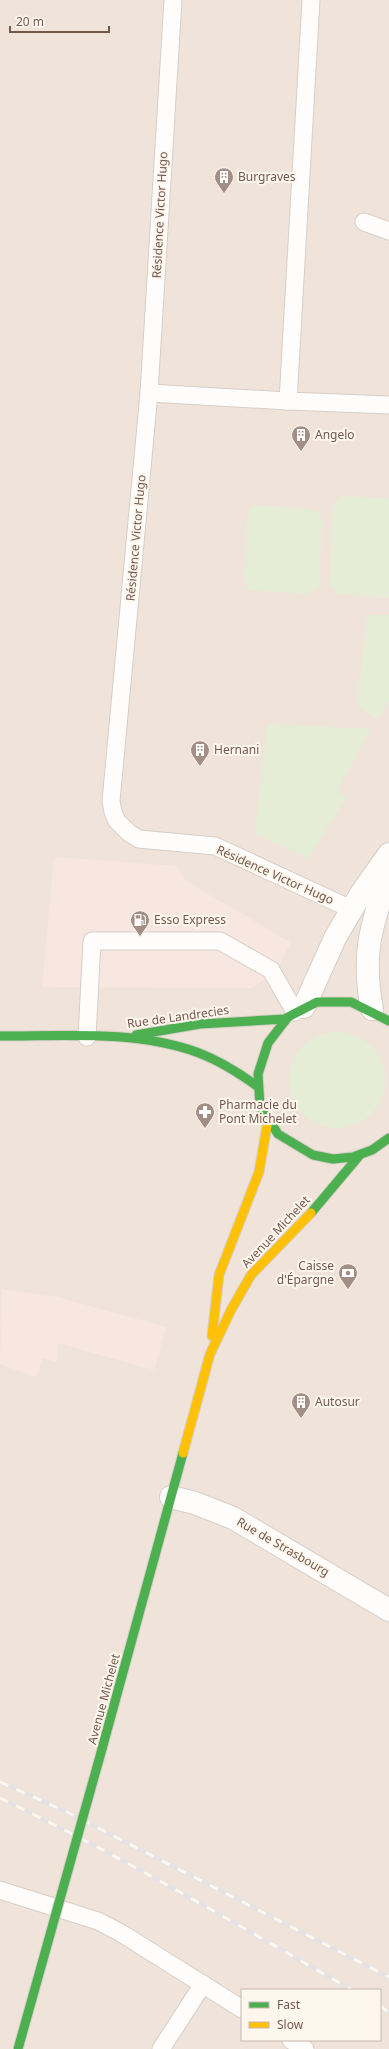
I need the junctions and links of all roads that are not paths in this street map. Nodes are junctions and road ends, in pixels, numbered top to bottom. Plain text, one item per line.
1 (173, 0) edge
2 (311, 0) edge
3 (364, 222) dead end
4 (389, 231) edge
5 (149, 393) junction
6 (288, 401) junction
7 (389, 405) edge
8 (389, 854) edge
9 (389, 872) edge
10 (351, 909) junction
11 (295, 1013) junction
12 (380, 1015) edge
13 (0, 1036) edge
14 (87, 1037) junction
15 (121, 1038) junction
16 (257, 1086) junction
17 (268, 1120) junction
18 (387, 1145) edge
19 (359, 1156) junction
20 (210, 1354) junction
21 (171, 1498) junction
22 (389, 1610) edge
23 (0, 1890) edge
24 (203, 1984) junction
25 (241, 2008) edge
26 (293, 2041) edge
27 (18, 2049) edge
28 (161, 2049) edge
29 (305, 2049) edge

1 - 5 lane, Résidence Victor Hugo
2 - 6 lane
3 - 4 lane
5 - 6 lane
5 - 10 lane, Résidence Victor Hugo
6 - 7 lane
8 - 10 street
9 - 12 street
10 - 11 street
11 - 12 main road, Rue de Landrecies
11 - 14 lane
11 - 15 main road, Rue de Landrecies
11 - 16 main road
13 - 14 main road, Rue de Landrecies
14 - 15 main road, Rue de Landrecies
15 - 16 main road, Rue de Landrecies
16 - 17 main road
17 - 19 main road
17 - 20 main road, Avenue Michelet
18 - 19 main road
19 - 20 main road, Avenue Michelet
20 - 21 main road, Avenue Michelet
21 - 22 street, Rue de Strasbourg
21 - 27 main road, Avenue Michelet, bridge
23 - 24 lane
24 - 25 lane
24 - 28 lane
26 - 29 lane

